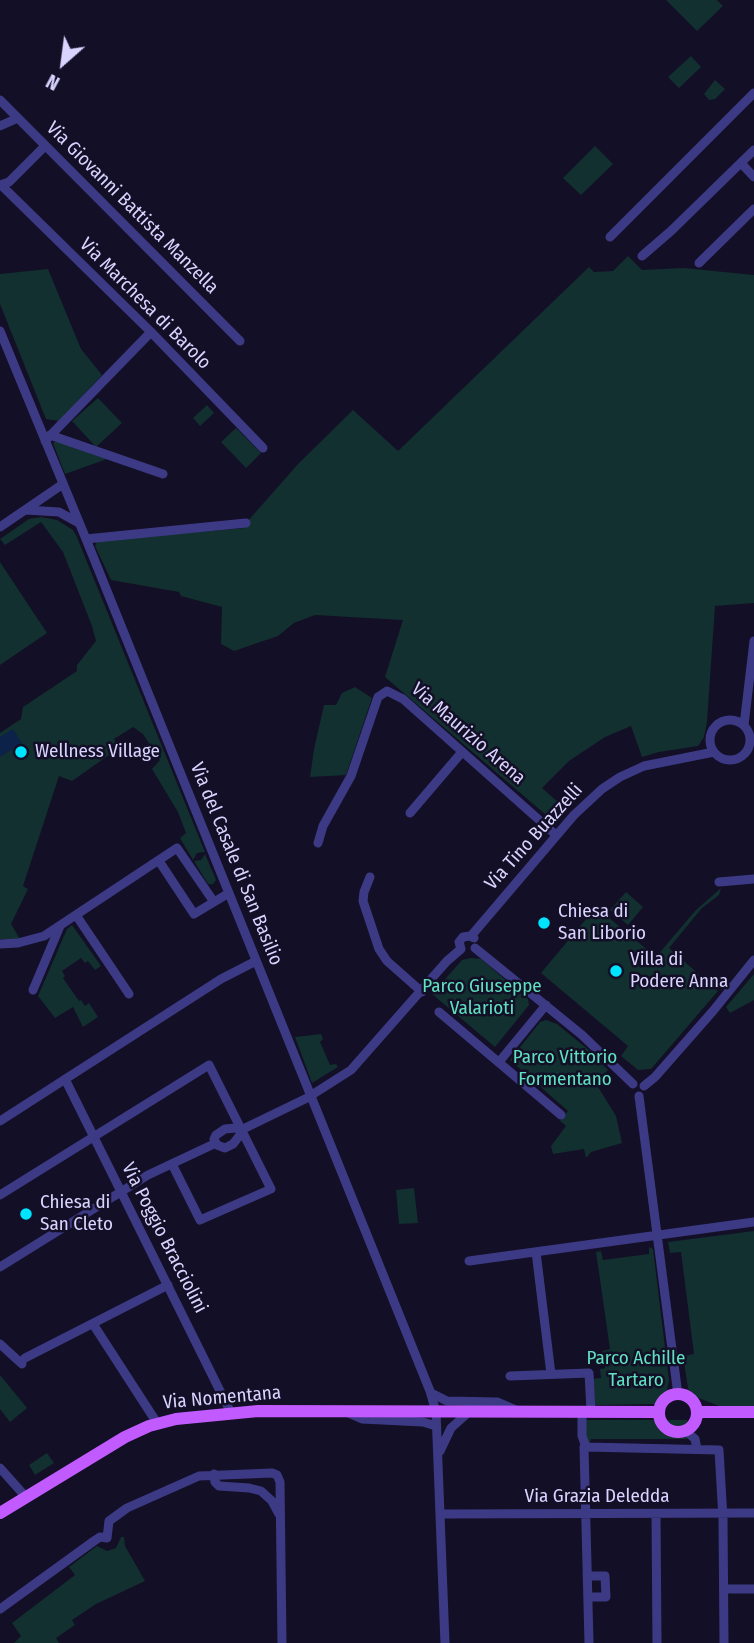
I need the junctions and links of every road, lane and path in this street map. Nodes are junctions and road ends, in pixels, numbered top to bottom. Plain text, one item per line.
1 (754, 93) edge
2 (0, 100) edge
3 (18, 118) junction
4 (0, 126) edge
5 (45, 146) junction
6 (754, 150) edge
7 (741, 163) junction
8 (754, 177) edge
9 (0, 185) edge
10 (754, 209) edge
11 (610, 237) dead end
12 (642, 256) dead end
13 (699, 263) dead end
14 (0, 331) edge
15 (151, 332) junction
16 (240, 341) dead end
17 (60, 425) junction
18 (41, 430) junction
19 (48, 438) junction
20 (263, 448) dead end
21 (163, 474) dead end
22 (62, 484) junction
23 (24, 510) junction
24 (79, 523) junction
25 (246, 523) dead end
26 (0, 527) edge
27 (86, 539) junction
28 (754, 641) edge
29 (744, 725) junction
30 (462, 752) junction
31 (714, 752) junction
32 (410, 813) dead end
33 (556, 835) junction
34 (318, 843) dead end
35 (159, 861) junction
36 (370, 877) dead end
37 (754, 879) edge
38 (719, 882) dead end
39 (229, 893) junction
40 (214, 902) junction
41 (76, 915) junction
42 (60, 926) junction
43 (471, 936) junction
44 (0, 944) edge
45 (475, 948) junction
46 (461, 949) junction
47 (754, 960) edge
48 (256, 961) junction
49 (33, 990) dead end
50 (422, 992) junction
51 (129, 994) dead end
52 (546, 1005) junction
53 (439, 1013) dead end
54 (499, 1062) junction
55 (65, 1079) junction
56 (633, 1084) junction
57 (644, 1086) junction
58 (310, 1096) junction
59 (639, 1096) junction
60 (561, 1115) dead end
61 (0, 1121) edge
62 (241, 1130) junction
63 (94, 1136) junction
64 (216, 1143) junction
65 (172, 1164) junction
66 (121, 1191) junction
67 (0, 1195) edge
68 (754, 1222) edge
69 (659, 1235) junction
70 (536, 1252) junction
71 (469, 1261) dead end
72 (0, 1267) edge
73 (168, 1285) junction
74 (93, 1324) junction
75 (0, 1344) edge
76 (551, 1374) junction
77 (510, 1376) dead end
78 (430, 1391) junction
79 (678, 1395) junction
80 (346, 1411) junction
81 (470, 1411) junction
82 (518, 1411) junction
83 (586, 1411) junction
84 (436, 1412) junction
85 (659, 1412) junction
86 (697, 1412) junction
87 (754, 1412) edge
88 (231, 1413) junction
89 (157, 1423) junction
90 (436, 1426) junction
91 (686, 1431) junction
92 (584, 1447) junction
93 (697, 1449) junction
94 (438, 1456) junction
95 (0, 1468) edge
96 (214, 1474) junction
97 (25, 1496) junction
98 (0, 1513) edge
99 (754, 1513) edge
100 (440, 1514) junction
101 (585, 1514) junction
102 (656, 1514) junction
103 (723, 1514) junction
104 (281, 1517) junction
105 (587, 1576) junction
106 (724, 1589) junction
107 (754, 1589) edge
108 (588, 1597) junction
109 (0, 1609) edge
110 (282, 1643) edge
111 (446, 1643) edge
112 (589, 1643) edge
113 (657, 1643) edge
114 (724, 1643) edge

1 - 11 street
2 - 3 street, Via Giovanni Battista Manzella
3 - 4 street
3 - 5 street, Via Giovanni Battista Manzella
5 - 9 street
5 - 16 street, Via Giovanni Battista Manzella
6 - 7 street
7 - 8 street
7 - 12 street
9 - 15 street, Via Marchesa di Barolo
10 - 13 street
14 - 18 street, Via del Casale di San Basilio
15 - 17 street
15 - 20 street, Via Marchesa di Barolo
17 - 18 street
17 - 19 street
18 - 19 street, Via del Casale di San Basilio
19 - 21 street
19 - 22 street, Via del Casale di San Basilio
22 - 23 street
22 - 24 street, Via del Casale di San Basilio
23 - 24 street
23 - 26 street
24 - 27 street, Via del Casale di San Basilio
25 - 27 street
27 - 39 street, Via del Casale di San Basilio
28 - 29 street
29 - 31 street
29 - 31 street
30 - 32 street
30 - 33 street, Via Maurizio Arena
30 - 34 street, Via Maurizio Arena
31 - 33 street, Via Tino Buazzelli
33 - 43 street, Via Tino Buazzelli
35 - 40 street
35 - 40 street
35 - 41 street
36 - 50 street
37 - 38 street
39 - 40 street
39 - 48 street, Via del Casale di San Basilio
41 - 42 street
41 - 51 street
42 - 44 street
42 - 49 street
43 - 45 street
43 - 46 street
45 - 46 street
45 - 52 street
46 - 50 street
47 - 57 street
48 - 55 street
48 - 58 street, Via del Casale di San Basilio
50 - 58 street
52 - 54 street
52 - 56 street
53 - 54 street
54 - 60 street
55 - 61 street
55 - 63 street, Via Poggio Bracciolini
56 - 57 street
56 - 59 street
57 - 59 street
58 - 62 street
58 - 78 street, Via del Casale di San Basilio
59 - 69 street
62 - 63 street
62 - 64 street
62 - 64 street
62 - 65 street
63 - 66 street, Via Poggio Bracciolini
63 - 67 street
64 - 65 street
65 - 66 street
66 - 72 street
66 - 73 street, Via Poggio Bracciolini
68 - 69 street
69 - 70 street
69 - 79 street
70 - 71 street
70 - 76 street
73 - 74 street
73 - 88 street, Via Poggio Bracciolini
74 - 75 street
74 - 89 street
76 - 77 street
76 - 83 street
78 - 82 street, Via Nomentana
78 - 84 street, Via del Casale di San Basilio
79 - 85 main road
79 - 86 main road
80 - 84 main road, Via Nomentana
80 - 88 main road, Via Nomentana
80 - 90 street, Via Nomentana
81 - 82 main road, Via Nomentana
81 - 84 main road, Via Nomentana
81 - 94 street
82 - 83 main road, Via Nomentana
83 - 85 main road, Via Nomentana
83 - 92 street
84 - 90 street, Via del Casale di San Basilio
85 - 91 main road
86 - 87 main road
86 - 91 main road
88 - 89 main road, Via Nomentana
89 - 97 main road, Via Nomentana
90 - 94 street, Via del Casale di San Basilio
91 - 93 street
92 - 93 street
92 - 101 street
93 - 103 street
94 - 100 street, Via del Casale di San Basilio
95 - 97 street
96 - 104 street
96 - 104 street
96 - 109 street
97 - 98 main road, Via Nomentana
99 - 103 street, Via Grazia Deledda
100 - 101 street, Via Grazia Deledda
100 - 111 street, Via del Casale di San Basilio
101 - 102 street, Via Grazia Deledda
101 - 105 street
102 - 103 street, Via Grazia Deledda
102 - 113 street
103 - 106 street
104 - 110 street
105 - 108 street
105 - 108 street
106 - 107 street
106 - 114 street
108 - 112 street

